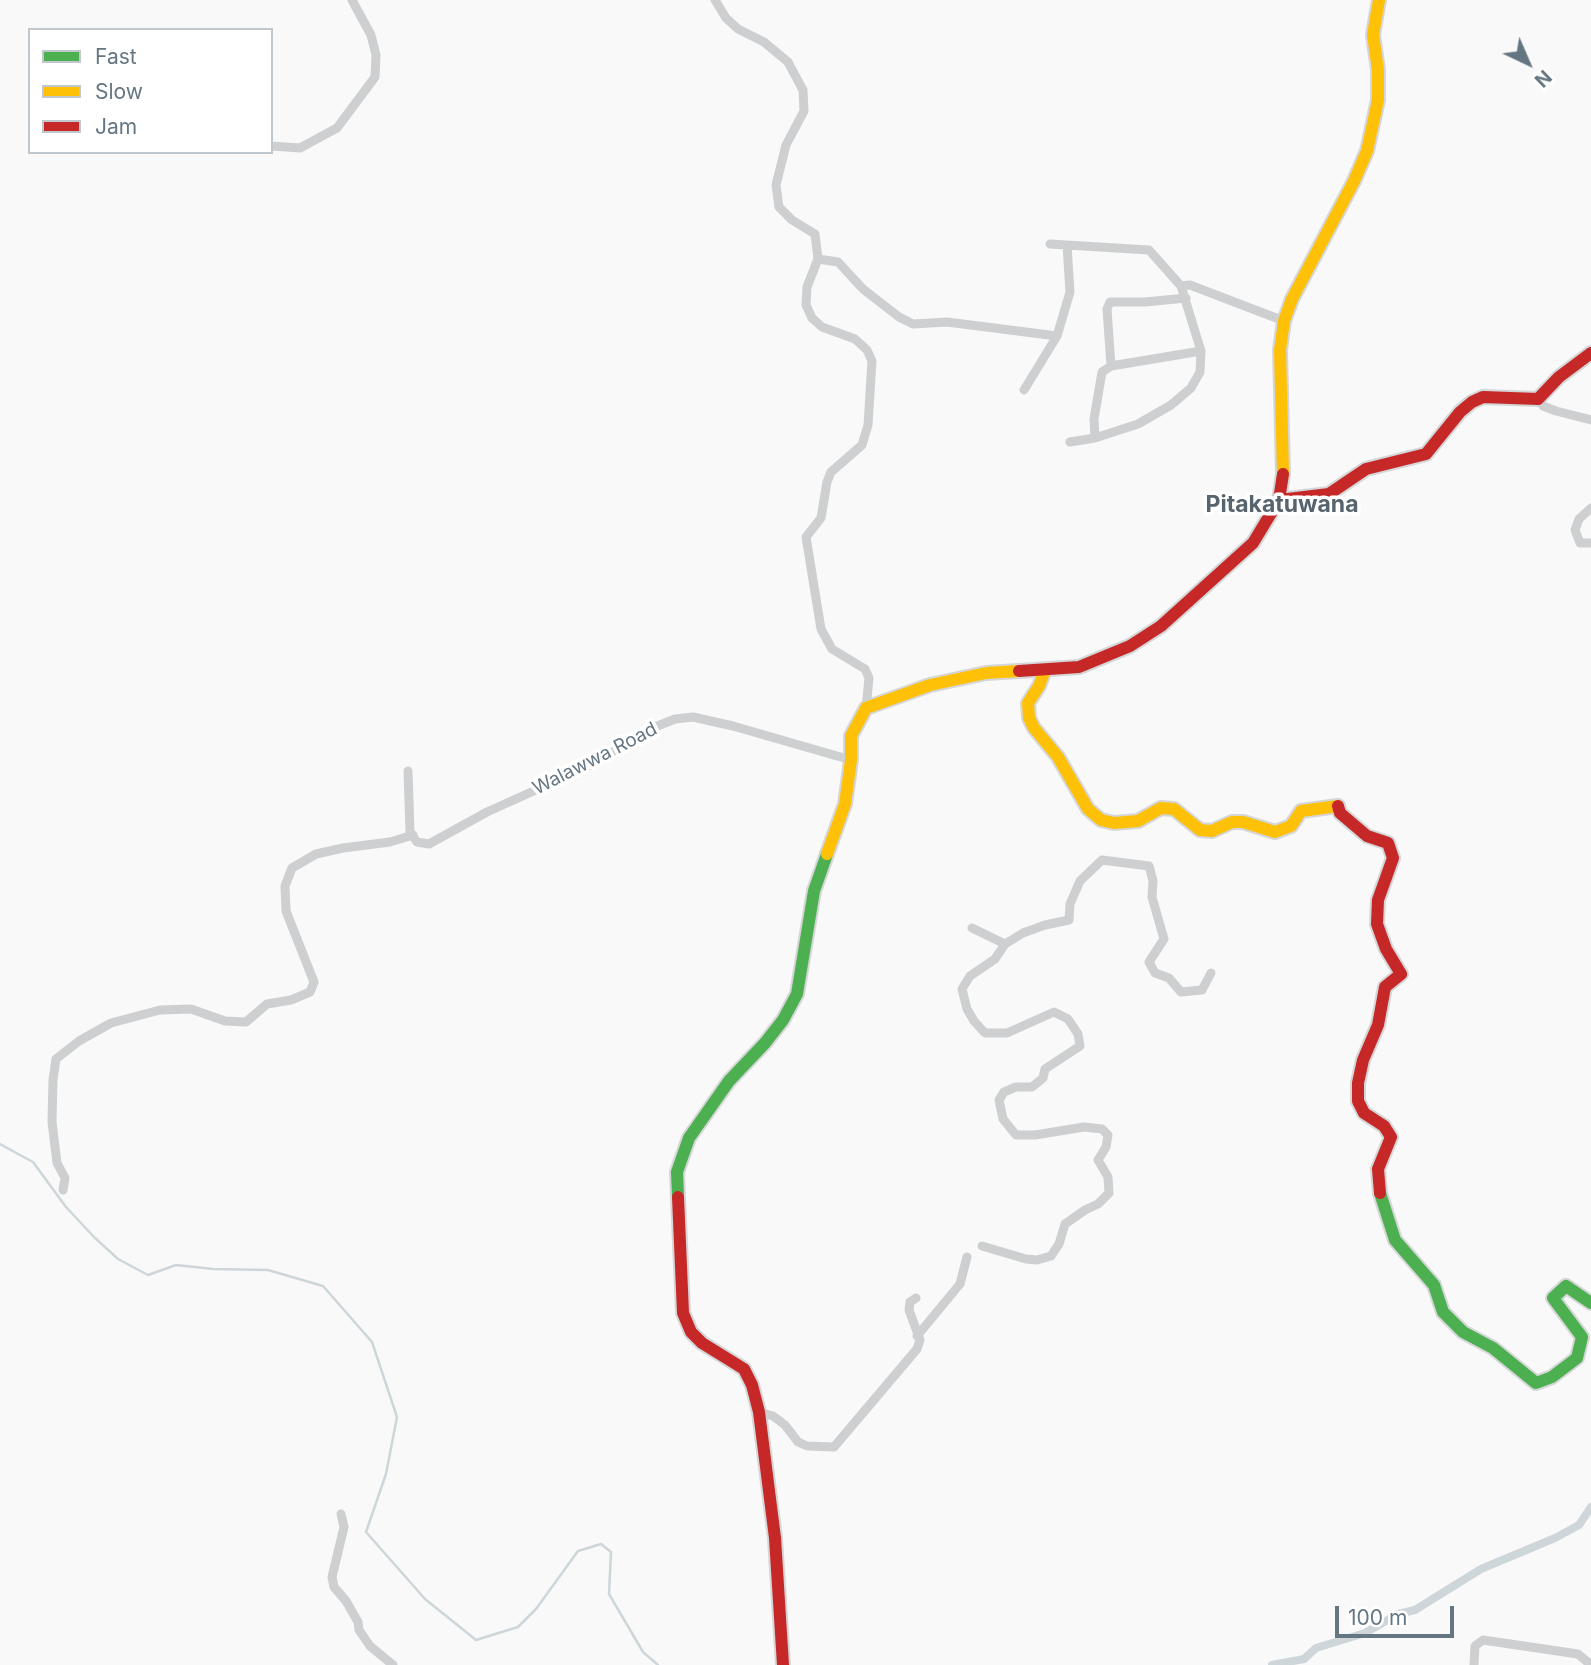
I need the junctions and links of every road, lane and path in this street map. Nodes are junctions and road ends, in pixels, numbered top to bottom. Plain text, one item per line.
1 (352, 0) edge
2 (715, 0) edge
3 (1379, 0) edge
4 (273, 146) edge
5 (1050, 244) dead end
6 (1068, 245) junction
7 (818, 259) junction
8 (1181, 286) junction
9 (1185, 298) junction
10 (1283, 321) junction
11 (1057, 336) junction
12 (1201, 351) junction
13 (1591, 353) edge
14 (1111, 366) junction
15 (1024, 390) dead end
16 (1538, 399) junction
17 (1591, 420) edge
18 (1095, 439) junction
19 (1070, 442) dead end
20 (1279, 500) junction
21 (1591, 508) edge
22 (1591, 543) edge
23 (1045, 670) junction
24 (866, 708) junction
25 (851, 760) junction
26 (408, 771) dead end
27 (412, 835) junction
28 (972, 928) dead end
29 (1005, 944) junction
30 (1211, 973) dead end
31 (63, 1191) dead end
32 (982, 1246) dead end
33 (967, 1257) dead end
34 (916, 1298) dead end
35 (1591, 1303) edge
36 (917, 1336) junction
37 (759, 1412) junction
38 (341, 1514) dead end
39 (393, 1665) edge
40 (783, 1665) edge
41 (1474, 1665) edge
42 (1591, 1665) edge

1 - 4 street
2 - 7 street
3 - 10 main road
5 - 6 street
6 - 8 street
6 - 11 street
7 - 11 street
7 - 24 street
8 - 9 street
8 - 10 street
9 - 12 street
9 - 14 street
10 - 20 main road
11 - 15 street
12 - 14 street
12 - 18 street
13 - 16 main road
14 - 18 street
16 - 17 street
16 - 20 main road
18 - 19 street
20 - 23 main road
21 - 22 street
23 - 24 main road
23 - 35 main road
24 - 25 main road
25 - 27 street, Walawwa Road
25 - 37 main road
26 - 27 street
27 - 31 street
28 - 29 street
29 - 30 street
29 - 32 street
33 - 36 street
34 - 36 street
36 - 37 street
37 - 40 main road
38 - 39 street
41 - 42 street

